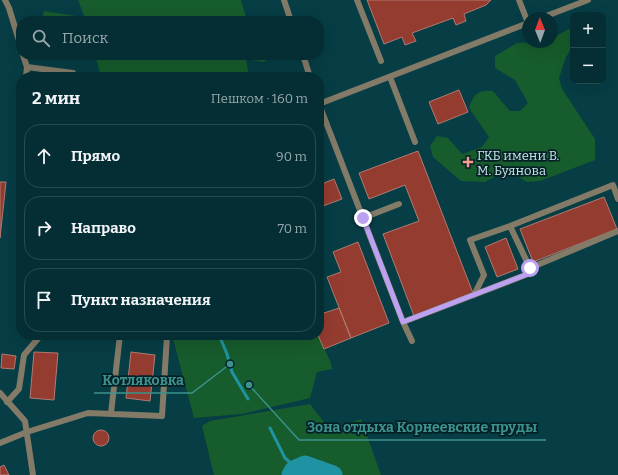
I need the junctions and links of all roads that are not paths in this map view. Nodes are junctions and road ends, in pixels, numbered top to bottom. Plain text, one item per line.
1 (5, 0) edge
2 (284, 0) edge
3 (357, 0) edge
4 (519, 0) edge
5 (588, 0) edge
6 (524, 12) edge
7 (557, 12) edge
8 (289, 16) edge
9 (522, 25) edge
10 (16, 31) edge
11 (25, 60) edge
12 (305, 60) edge
13 (381, 61) dead end
14 (27, 67) junction
15 (26, 72) edge
16 (65, 72) edge
17 (308, 72) edge
18 (390, 76) junction
19 (324, 102) edge
20 (324, 117) edge
21 (416, 142) dead end
22 (618, 199) edge
23 (399, 204) dead end
24 (363, 218) junction
25 (510, 226) junction
26 (618, 231) edge
27 (530, 268) junction
28 (474, 295) junction
29 (403, 322) junction
30 (36, 340) edge
31 (119, 340) edge
32 (167, 340) edge
33 (412, 341) dead end
34 (0, 393) edge
35 (7, 402) junction
36 (111, 413) junction
37 (27, 432) junction
38 (0, 443) edge
39 (33, 475) edge

1 - 10 lane
2 - 8 lane
3 - 13 lane
4 - 6 lane
5 - 7 lane
9 - 18 lane
11 - 14 lane
12 - 17 lane
14 - 15 lane
14 - 16 lane
18 - 19 lane
18 - 21 lane
20 - 24 lane
22 - 25 lane
23 - 24 lane
24 - 29 lane
25 - 27 lane
25 - 28 lane
26 - 27 lane
27 - 28 lane
28 - 29 lane
29 - 33 lane
30 - 35 lane
31 - 36 lane
32 - 36 lane
34 - 35 lane
35 - 37 lane
36 - 37 lane
37 - 38 lane
37 - 39 lane

